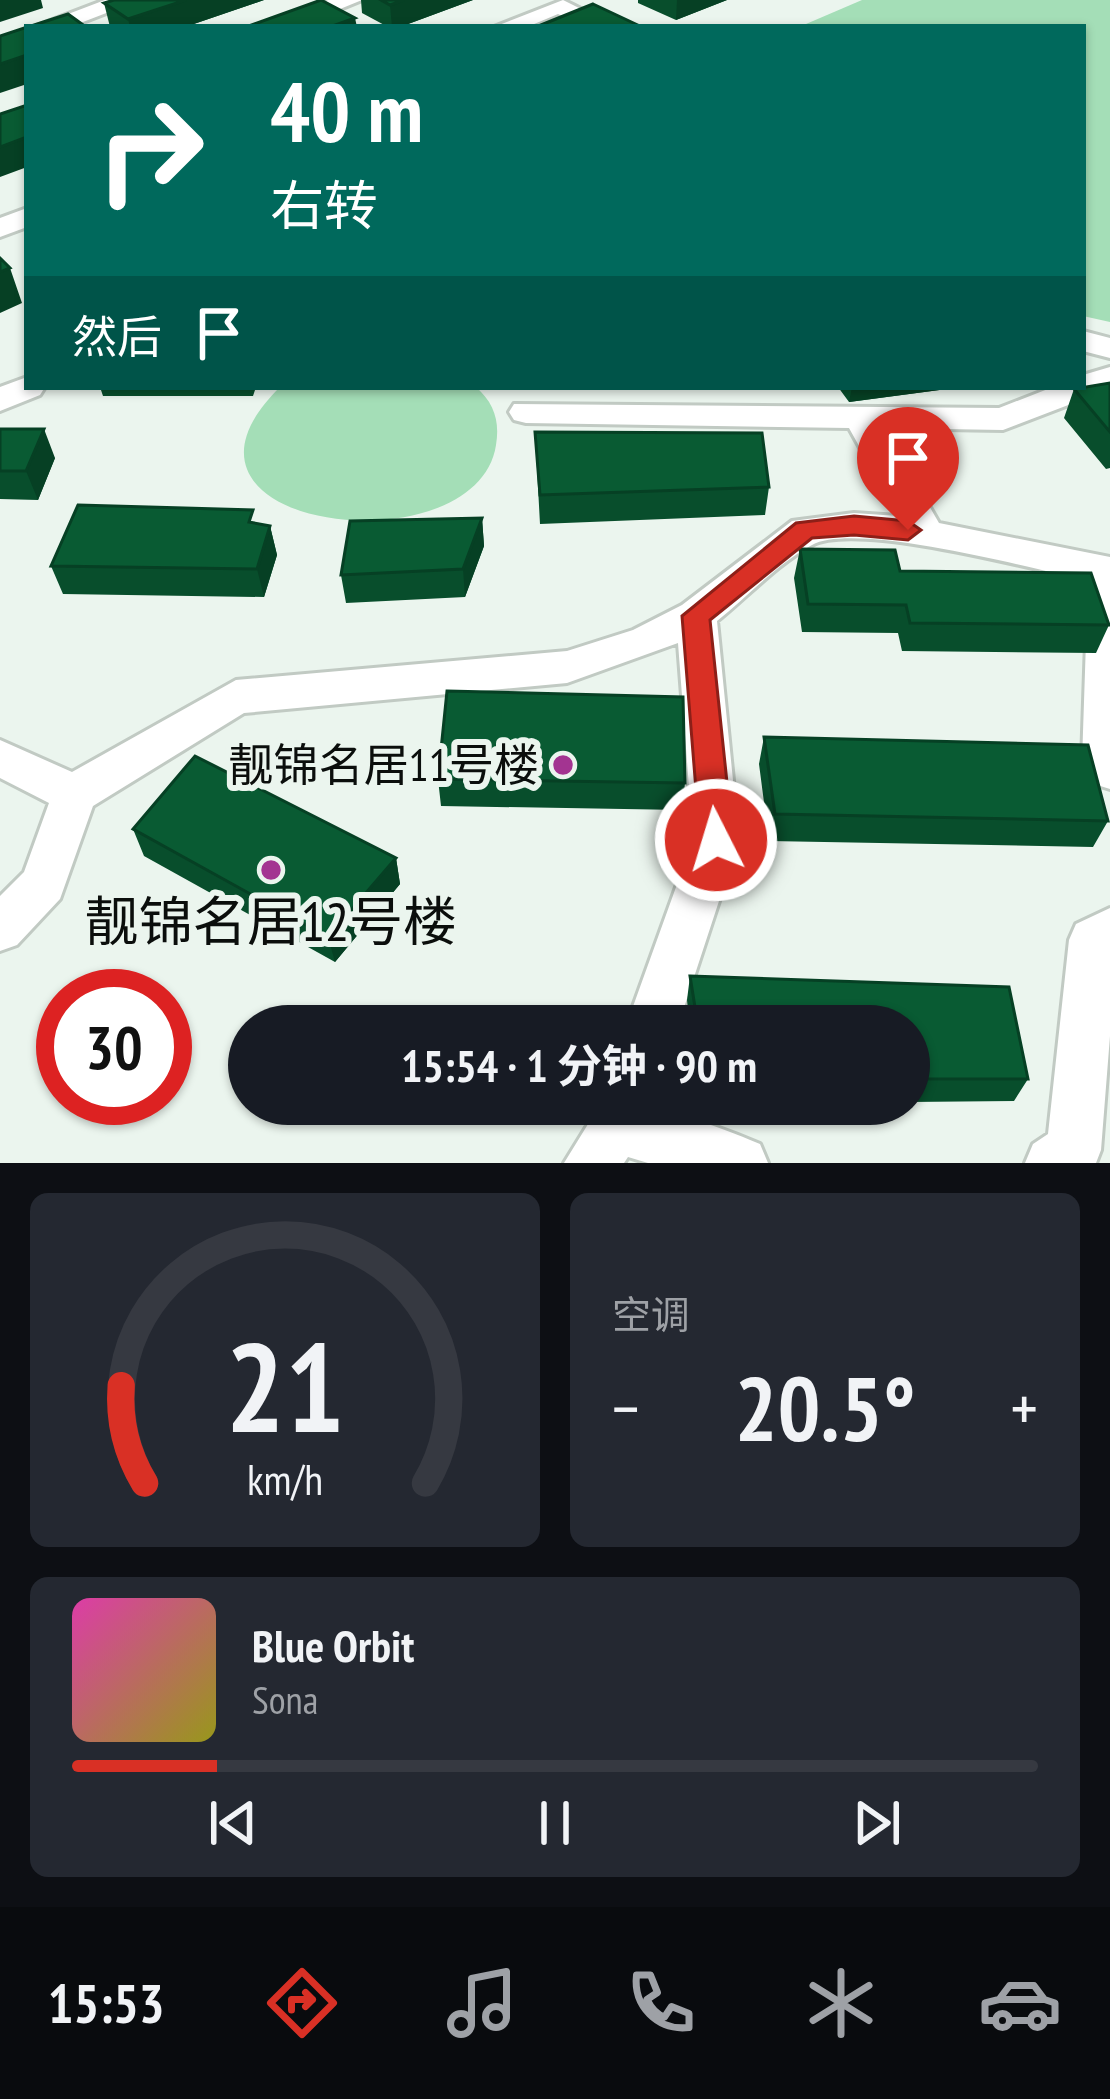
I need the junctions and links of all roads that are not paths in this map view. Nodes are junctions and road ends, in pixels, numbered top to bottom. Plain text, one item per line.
1 (57, 0) edge
2 (128, 0) edge
3 (332, 2) edge
4 (86, 22) edge
5 (280, 24) edge
6 (362, 24) edge
7 (514, 24) edge
8 (598, 24) edge
9 (1075, 390) edge
10 (526, 412) dead end
11 (860, 417) junction
12 (927, 534) junction
13 (1109, 571) edge
14 (696, 616) junction
15 (0, 758) edge
16 (1110, 771) edge
17 (74, 794) junction
18 (0, 929) edge
19 (1110, 930) edge
20 (659, 1005) edge
21 (610, 1132) edge
22 (742, 1163) edge
23 (1052, 1163) edge

1 - 4 street
2 - 4 street
3 - 5 street
3 - 6 street
7 - 8 street
9 - 11 street
10 - 11 street
11 - 12 street
12 - 13 street
12 - 14 street
13 - 16 street
14 - 17 street
14 - 20 street
15 - 17 street
17 - 18 street
19 - 23 street
21 - 22 street

